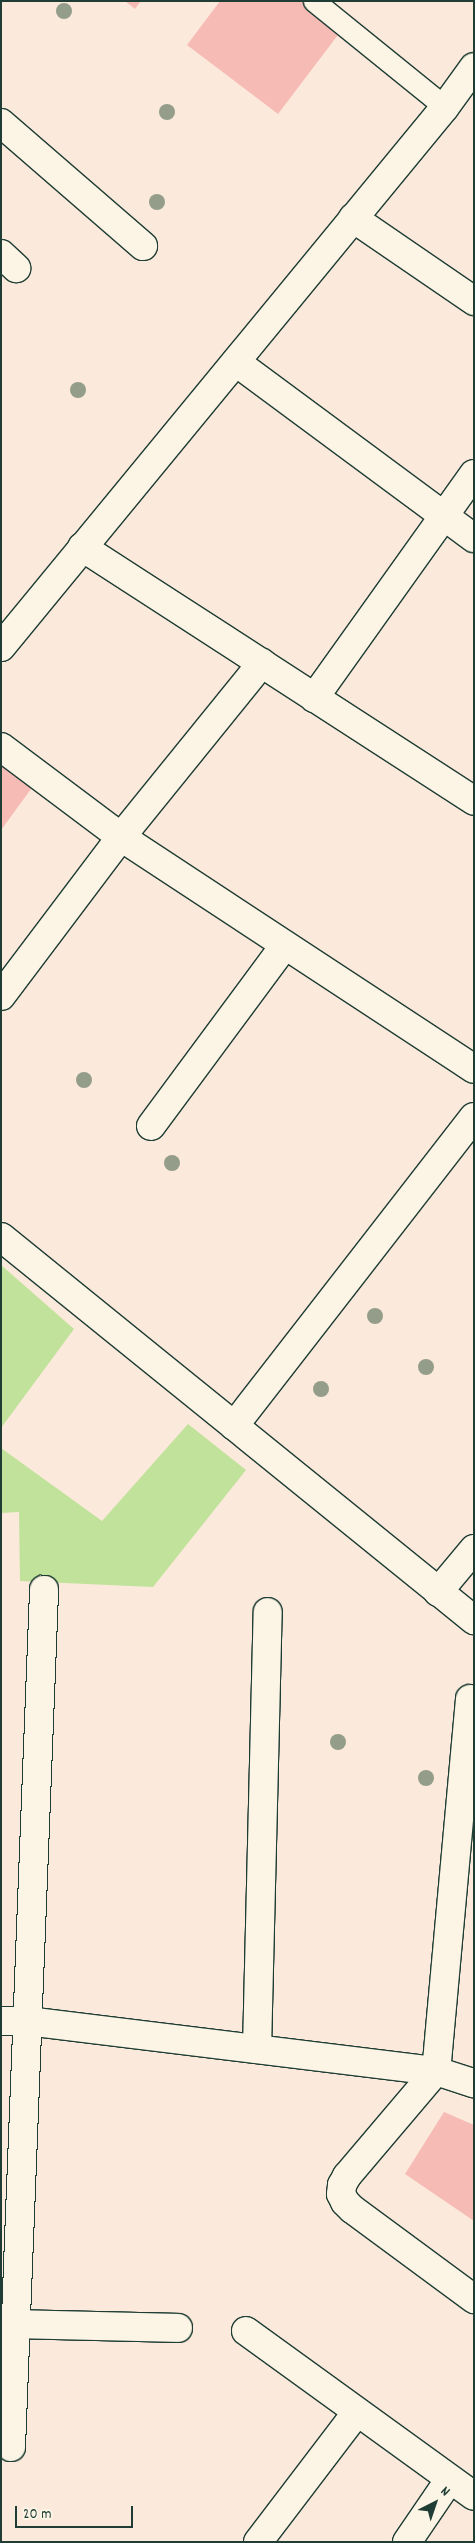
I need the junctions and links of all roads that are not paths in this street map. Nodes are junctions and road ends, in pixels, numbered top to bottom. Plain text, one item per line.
1 (314, 1) edge
2 (474, 67) edge
3 (445, 107) junction
4 (1, 123) edge
5 (353, 218) junction
6 (143, 246) dead end
7 (474, 301) edge
8 (236, 362) junction
9 (474, 474) edge
10 (444, 516) junction
11 (474, 538) edge
12 (82, 547) junction
13 (1, 647) edge
14 (262, 663) junction
15 (314, 698) junction
16 (1, 747) edge
17 (474, 800) edge
18 (121, 838) junction
19 (285, 945) junction
20 (1, 996) edge
21 (474, 1069) edge
22 (474, 1117) edge
23 (151, 1126) dead end
24 (1, 1238) edge
25 (234, 1426) junction
26 (474, 1549) edge
27 (44, 1590) dead end
28 (438, 1592) junction
29 (268, 1612) dead end
30 (474, 1620) edge
31 (470, 1699) dead end
32 (14, 2021) edge
33 (256, 2049) junction
34 (436, 2071) junction
35 (471, 2077) edge
36 (474, 2299) edge
37 (15, 2324) junction
38 (178, 2328) dead end
39 (246, 2331) dead end
40 (357, 2412) junction
41 (11, 2447) dead end
42 (450, 2479) junction
43 (474, 2496) edge
44 (258, 2542) edge
45 (407, 2542) edge

1 - 3 lane
2 - 3 street
3 - 5 street
4 - 6 street
5 - 7 street
5 - 8 street
8 - 10 street
8 - 12 street
9 - 10 street
10 - 11 street
10 - 15 street
12 - 13 street
12 - 14 street
14 - 15 street
14 - 18 street
15 - 17 street
16 - 18 street
18 - 19 street
18 - 20 street
19 - 21 street
19 - 23 street
22 - 25 street
24 - 25 street
25 - 28 street
26 - 28 street
27 - 32 street
28 - 30 street
29 - 33 street
31 - 34 street
32 - 33 street
32 - 37 street
33 - 34 street
34 - 35 street
34 - 36 street
37 - 38 street
37 - 41 street
39 - 40 street
40 - 42 street
40 - 44 street
42 - 43 street
42 - 45 street

